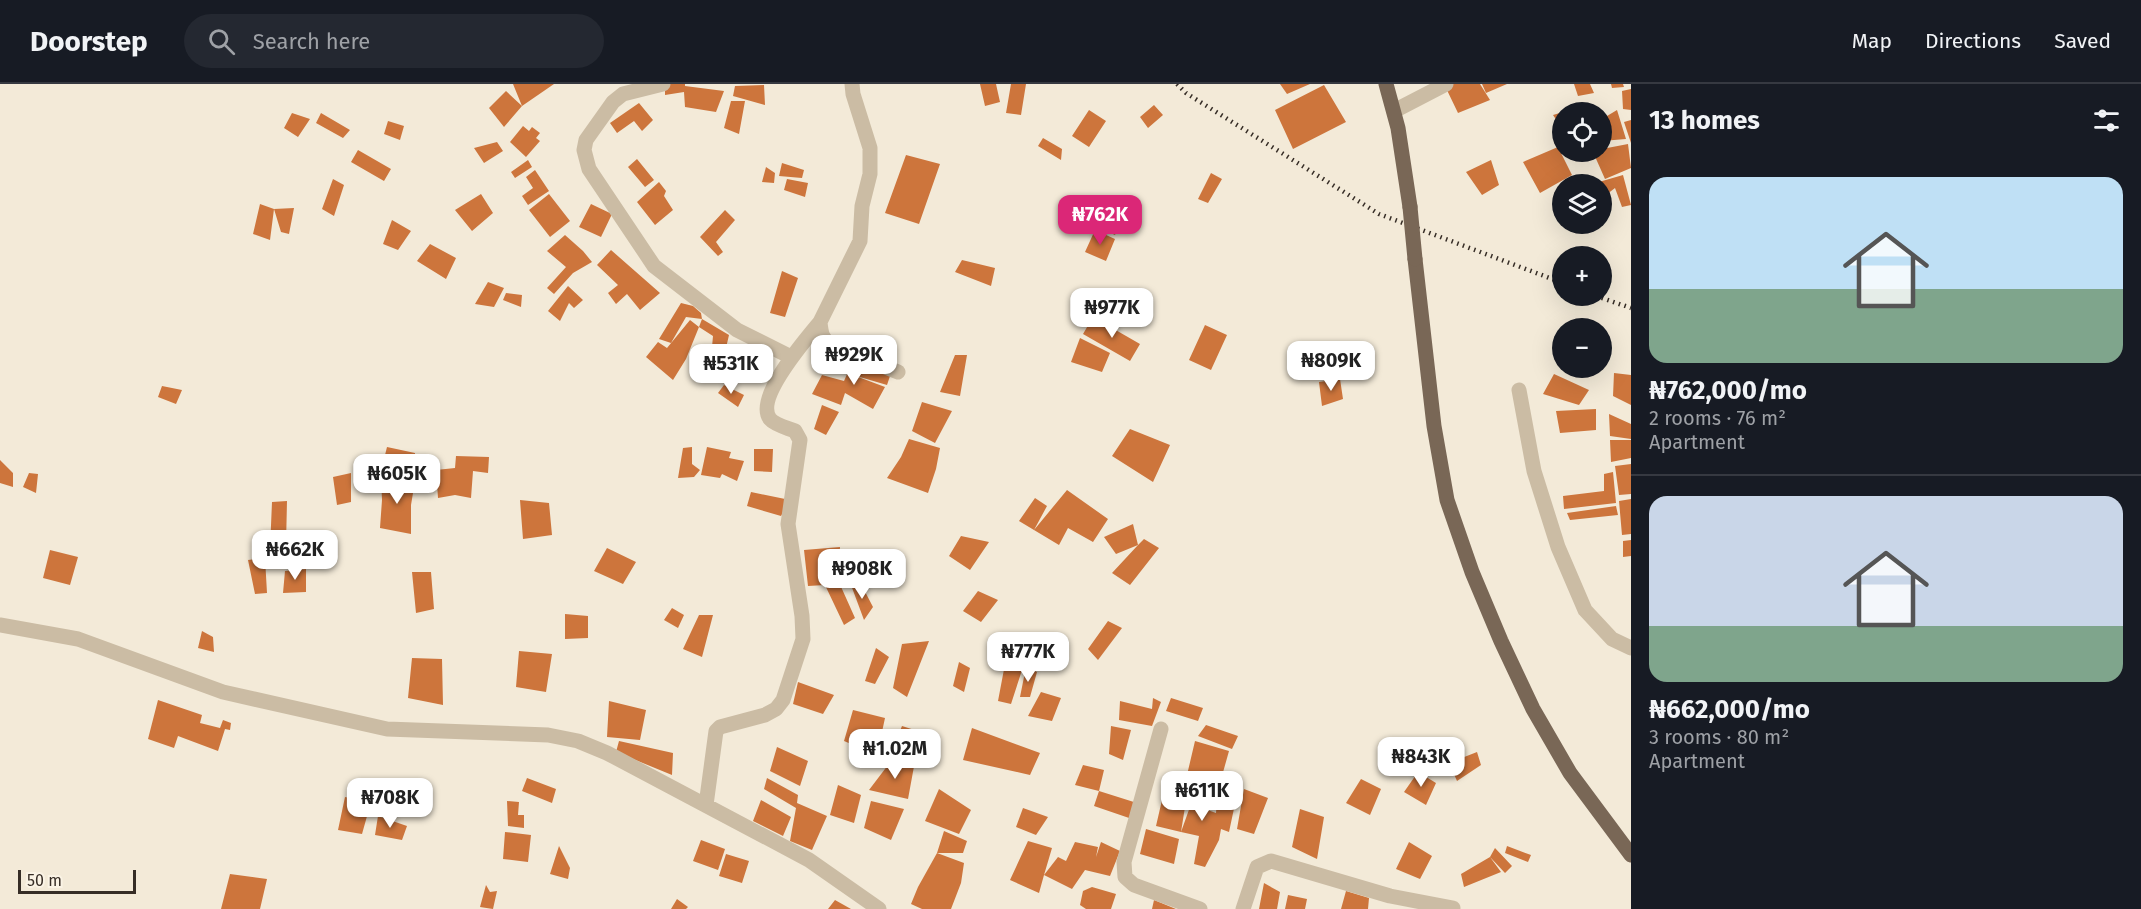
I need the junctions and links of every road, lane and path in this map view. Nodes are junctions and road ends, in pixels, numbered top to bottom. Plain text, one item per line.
1 (663, 84) edge
2 (852, 84) edge
3 (1386, 84) edge
4 (1446, 84) edge
5 (1394, 111) junction
6 (820, 322) junction
7 (791, 357) junction
8 (898, 372) dead end
9 (1520, 390) dead end
10 (0, 625) edge
11 (1631, 648) edge
12 (1161, 729) dead end
13 (706, 805) junction
14 (1631, 855) edge
15 (1453, 908) edge
16 (879, 909) edge
17 (1200, 909) edge
18 (1243, 909) edge

1 - 7 street
2 - 6 street
3 - 5 main road
4 - 5 street
5 - 14 main road, bridge
6 - 7 street
6 - 8 street
7 - 13 street
9 - 11 street
10 - 13 street
12 - 17 street
13 - 16 street
15 - 18 street

